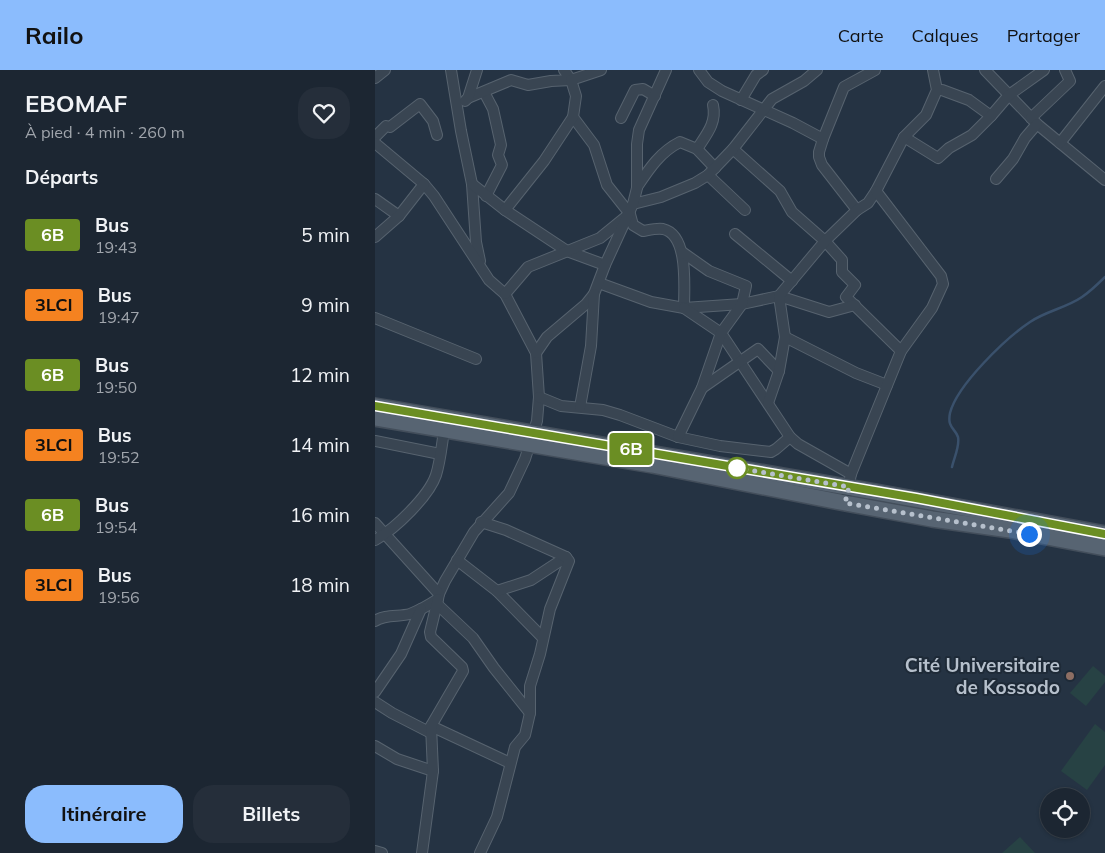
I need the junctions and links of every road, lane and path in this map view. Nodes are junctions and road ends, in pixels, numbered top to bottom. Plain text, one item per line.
1 (385, 70) edge
2 (451, 70) edge
3 (477, 70) edge
4 (564, 70) edge
5 (601, 70) edge
6 (666, 70) edge
7 (699, 70) edge
8 (763, 70) edge
9 (817, 70) edge
10 (875, 70) edge
11 (933, 70) edge
12 (985, 70) edge
13 (1044, 70) edge
14 (1065, 70) edge
15 (375, 78) edge
16 (571, 80) junction
17 (1105, 86) edge
18 (937, 90) junction
19 (484, 92) junction
20 (1009, 95) junction
21 (655, 96) junction
22 (468, 98) junction
23 (741, 100) junction
24 (713, 105) dead end
25 (457, 110) junction
26 (764, 111) junction
27 (991, 116) junction
28 (573, 117) junction
29 (621, 118) dead end
30 (1034, 121) junction
31 (437, 135) dead end
32 (375, 137) edge
33 (904, 137) junction
34 (823, 139) junction
35 (375, 143) edge
36 (1060, 143) junction
37 (697, 149) junction
38 (733, 149) junction
39 (711, 171) junction
40 (996, 179) dead end
41 (1105, 180) edge
42 (424, 184) junction
43 (472, 184) junction
44 (637, 188) junction
45 (876, 191) junction
46 (486, 196) junction
47 (375, 199) edge
48 (632, 209) junction
49 (505, 210) junction
50 (745, 210) dead end
51 (857, 210) junction
52 (399, 216) junction
53 (735, 234) dead end
54 (375, 237) edge
55 (825, 241) junction
56 (567, 251) junction
57 (682, 252) junction
58 (605, 265) junction
59 (482, 269) junction
60 (792, 281) junction
61 (599, 283) junction
62 (505, 294) junction
63 (594, 294) junction
64 (779, 296) junction
65 (742, 304) junction
66 (855, 304) junction
67 (684, 308) junction
68 (375, 318) edge
69 (721, 333) junction
70 (785, 337) junction
71 (901, 351) junction
72 (536, 353) junction
73 (476, 359) dead end
74 (739, 362) junction
75 (779, 372) junction
76 (887, 386) junction
77 (703, 388) junction
78 (539, 396) junction
79 (768, 403) junction
80 (375, 406) edge
81 (580, 407) junction
82 (375, 418) edge
83 (445, 425) junction
84 (790, 437) junction
85 (531, 438) junction
86 (678, 438) junction
87 (375, 441) edge
88 (720, 446) junction
89 (440, 454) junction
90 (716, 464) junction
91 (850, 480) junction
92 (845, 503) junction
93 (481, 522) junction
94 (375, 524) edge
95 (385, 534) junction
96 (1105, 534) edge
97 (375, 540) edge
98 (1105, 548) edge
99 (566, 556) junction
100 (457, 560) junction
101 (497, 590) junction
102 (438, 599) junction
103 (421, 609) junction
104 (375, 621) edge
105 (543, 638) junction
106 (375, 692) edge
107 (375, 702) edge
108 (530, 713) junction
109 (431, 729) junction
110 (375, 746) edge
111 (510, 763) junction
112 (433, 771) junction
113 (375, 851) edge
114 (382, 853) edge
115 (422, 853) edge
116 (480, 853) edge

1 - 15 street
2 - 25 street
3 - 22 street
4 - 16 street
5 - 16 street
6 - 21 street
7 - 23 street
8 - 23 street
9 - 26 street
10 - 34 street
11 - 18 street
12 - 20 street
13 - 20 street
14 - 30 street
16 - 19 street
16 - 28 street
17 - 36 street
18 - 27 street
18 - 33 street
19 - 22 street
19 - 46 street
20 - 27 street
20 - 30 street
21 - 29 street
21 - 44 street
22 - 25 street
23 - 26 street
24 - 37 street
25 - 43 street
26 - 34 street
26 - 38 street
27 - 33 street
28 - 48 street
28 - 49 street
30 - 36 street
30 - 40 street
31 - 32 street
33 - 45 street
34 - 51 street
35 - 42 street
36 - 41 street
37 - 39 street
37 - 44 street
38 - 39 street
38 - 55 street
39 - 48 street
39 - 50 street
42 - 52 street
42 - 59 street
43 - 46 street
43 - 59 street
44 - 48 street
45 - 51 street
45 - 71 street
46 - 49 street
47 - 52 street
48 - 56 street
48 - 57 street
48 - 58 street
49 - 56 street
51 - 55 street
52 - 54 street
53 - 60 street
55 - 60 street
55 - 66 street
56 - 58 street
56 - 62 street
57 - 65 street
57 - 67 street
58 - 61 street
59 - 62 street
60 - 64 street
61 - 63 street
61 - 67 street
62 - 72 street
63 - 72 street
63 - 81 street
64 - 65 street
64 - 66 street
64 - 70 street
65 - 67 street
65 - 69 street
66 - 71 street
67 - 69 street
68 - 73 street
69 - 74 street
69 - 77 street
70 - 75 street
70 - 76 street
71 - 76 street
72 - 78 street
74 - 75 street
74 - 77 street
74 - 79 street
75 - 79 street
76 - 91 street
77 - 86 street
78 - 81 street
78 - 85 street
79 - 84 street
80 - 83 main road
81 - 86 street
82 - 83 main road
83 - 85 main road
83 - 89 street
84 - 88 street
84 - 91 street
85 - 90 main road
85 - 92 main road
85 - 93 street
86 - 88 street
87 - 89 street
88 - 90 street
89 - 95 street
90 - 91 main road
91 - 92 street
91 - 96 main road
92 - 98 main road
93 - 99 street
93 - 100 street
94 - 95 street
95 - 97 street
95 - 102 street
99 - 101 street
99 - 105 street
100 - 101 street
100 - 102 street
101 - 105 street
102 - 103 street
102 - 108 street
102 - 109 street
103 - 104 street
103 - 106 street
105 - 108 street
107 - 109 street
108 - 111 street
109 - 111 street
109 - 112 street
110 - 112 street
111 - 116 street
112 - 115 street
113 - 114 street

